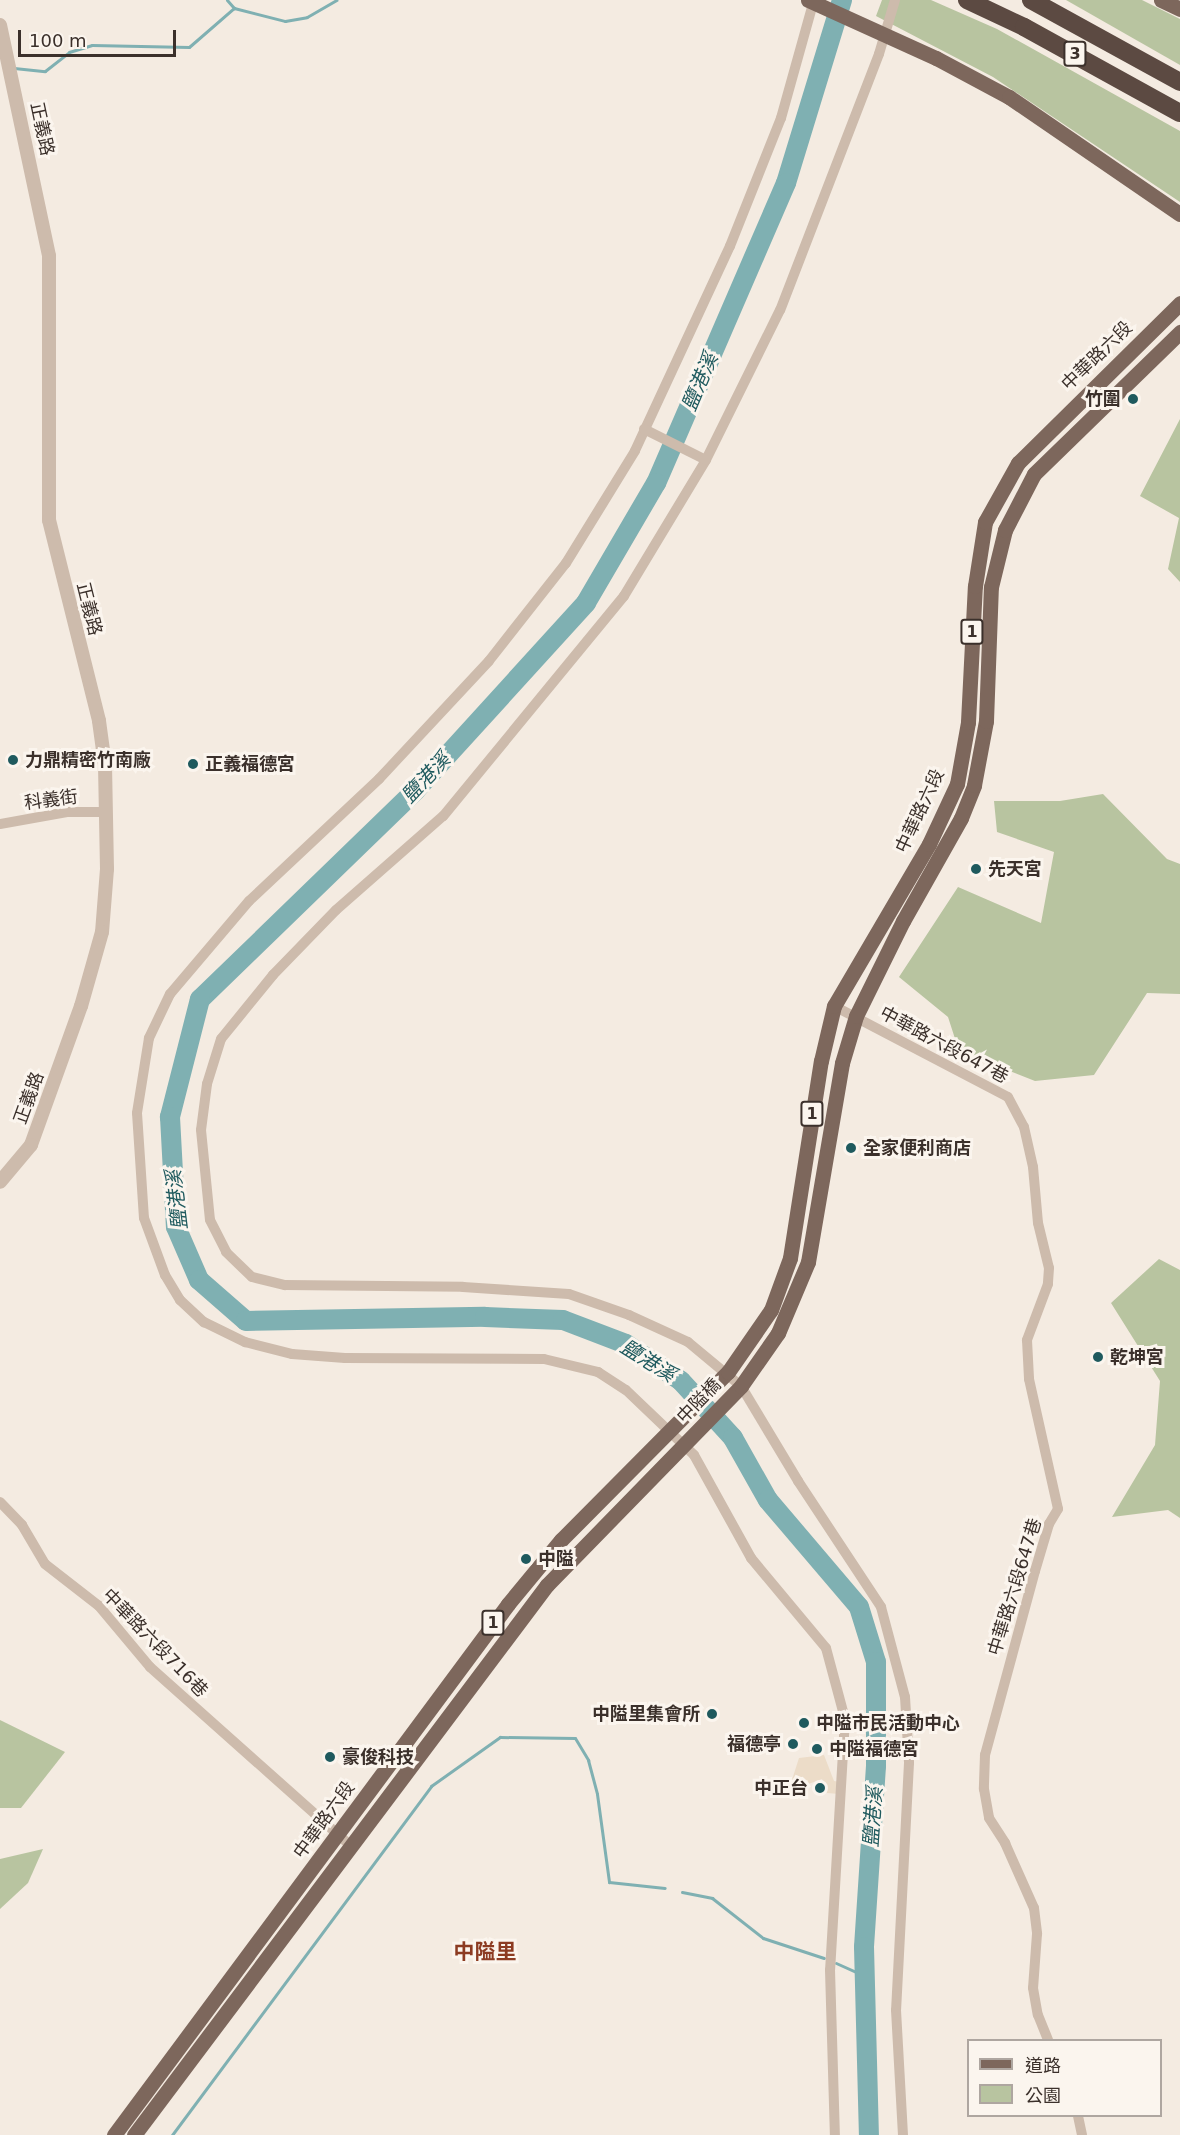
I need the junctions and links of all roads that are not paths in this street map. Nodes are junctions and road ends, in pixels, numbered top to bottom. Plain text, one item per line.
1 (808, 0) edge
2 (814, 0) edge
3 (895, 0) edge
4 (967, 0) edge
5 (1031, 0) edge
6 (1161, 0) edge
7 (1180, 9) edge
8 (0, 25) edge
9 (1180, 82) edge
10 (1180, 113) edge
11 (1113, 168) junction
12 (1180, 214) edge
13 (1180, 227) edge
14 (1179, 303) edge
15 (1180, 332) edge
16 (644, 429) junction
17 (706, 460) junction
18 (105, 812) junction
19 (0, 824) edge
20 (834, 1006) junction
21 (856, 1016) junction
22 (0, 1182) edge
23 (728, 1372) junction
24 (741, 1386) junction
25 (671, 1431) junction
26 (684, 1444) junction
27 (0, 1503) edge
28 (338, 1834) junction
29 (351, 1845) junction
30 (1048, 2039) edge
31 (1078, 2117) edge
32 (114, 2135) edge
33 (134, 2135) edge
34 (835, 2135) edge
35 (903, 2135) edge
36 (1082, 2135) edge

1 - 11 main road, bridge
2 - 16 street
3 - 17 street
4 - 10 highway, 3
5 - 9 highway, 3
6 - 7 main road
8 - 18 street, 正義路
11 - 12 main road
11 - 13 main road
14 - 20 main road, 中華路六段 / 1
15 - 21 main road, 中華路六段 / 1
16 - 17 street
16 - 25 street
17 - 23 street
18 - 19 street, 科義街
18 - 22 street, 正義路
20 - 21 street, 中華路六段647巷
20 - 23 main road, 中華路六段 / 1
21 - 24 main road, 中華路六段 / 1
21 - 30 street, 中華路六段647巷
23 - 24 street
23 - 25 main road, 中隘橋 / 1
24 - 26 main road, 中隘橋 / 1
24 - 35 street
25 - 26 street
25 - 28 main road, 中華路六段 / 1
26 - 29 main road, 中華路六段 / 1
26 - 34 street
27 - 28 street, 中華路六段716巷
28 - 29 street, 中華路六段716巷
28 - 32 main road, 中華路六段 / 1
29 - 33 main road, 中華路六段 / 1
31 - 36 street

